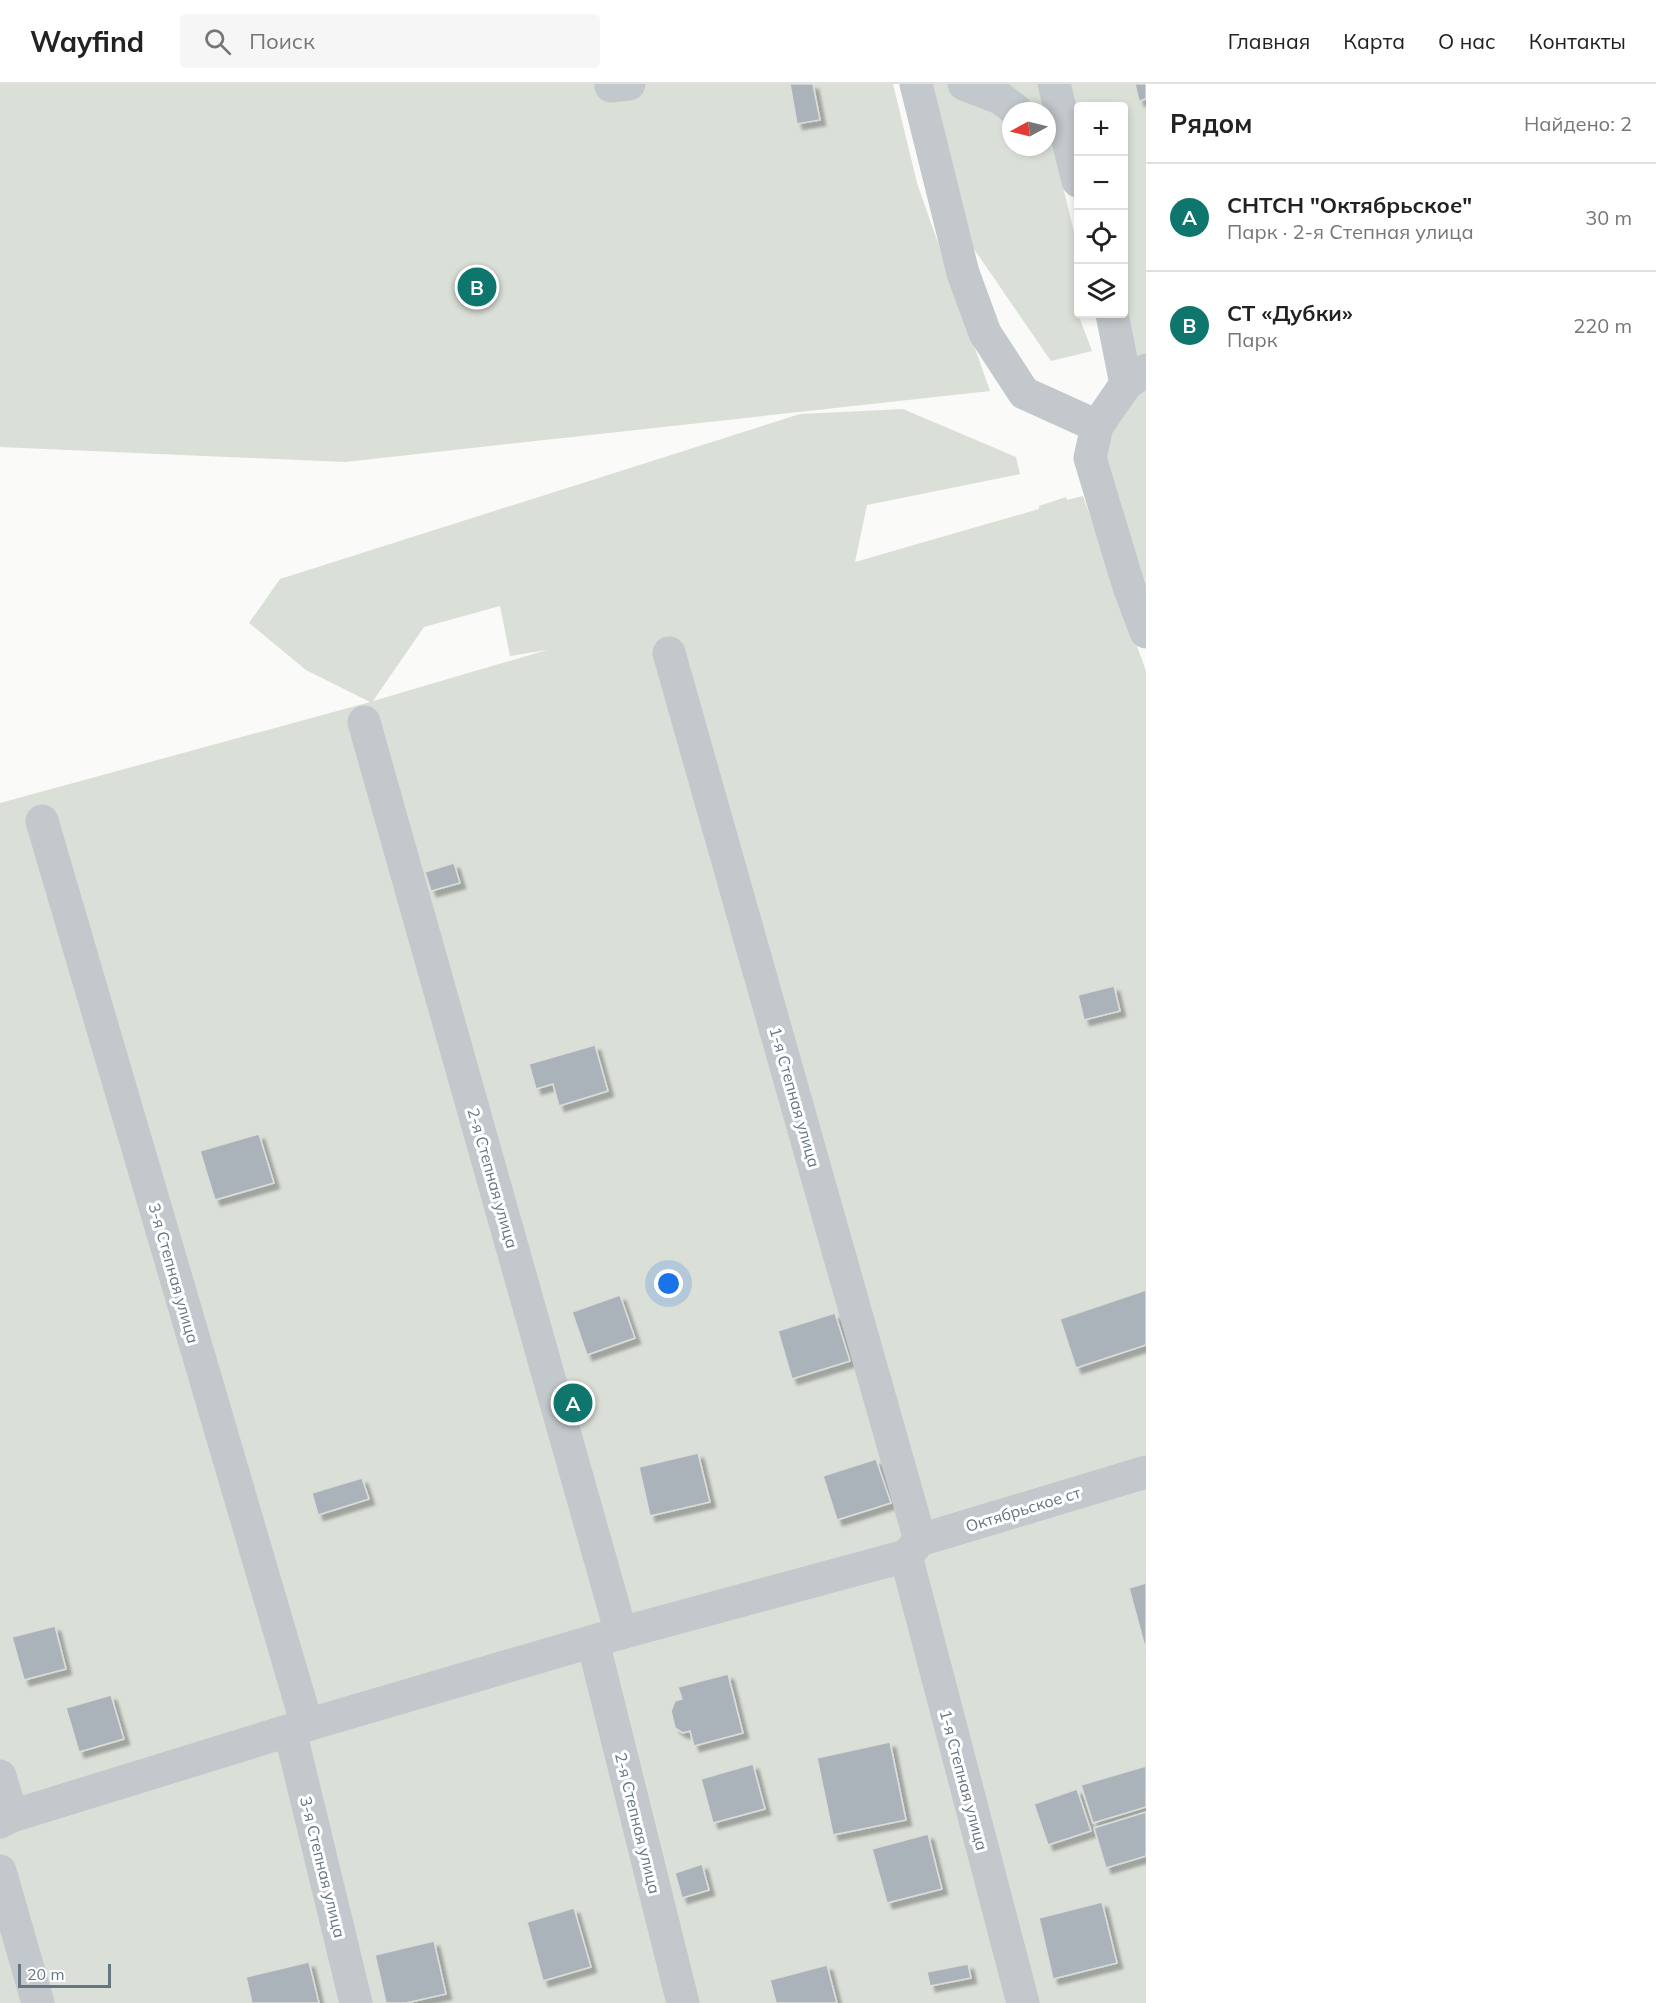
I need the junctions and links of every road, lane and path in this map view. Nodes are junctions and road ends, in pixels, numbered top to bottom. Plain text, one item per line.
1 (916, 84) edge
2 (965, 84) edge
3 (1054, 84) edge
4 (1005, 102) edge
5 (1065, 155) edge
6 (1114, 318) edge
7 (1136, 377) edge
8 (1097, 426) junction
9 (1146, 632) edge
10 (669, 653) dead end
11 (364, 722) dead end
12 (42, 820) dead end
13 (1146, 1472) edge
14 (913, 1548) junction
15 (607, 1638) junction
16 (298, 1728) junction
17 (0, 1776) edge
18 (6, 1819) edge
19 (0, 1871) edge
20 (38, 2003) edge
21 (356, 2003) edge
22 (683, 2003) edge
23 (1023, 2003) edge

1 - 8 street
2 - 4 street
3 - 5 street
6 - 7 street
7 - 8 street
8 - 9 street
10 - 14 street, 1-я Степная улица
11 - 15 street, 2-я Степная улица
12 - 16 street, 3-я Степная улица
13 - 14 street, Октябрьское ст
14 - 15 street, Октябрьское ст
14 - 23 street, 1-я Степная улица
15 - 16 street, Октябрьское ст
15 - 22 street, 2-я Степная улица
16 - 18 street, Октябрьское ст
16 - 21 street, 3-я Степная улица
17 - 18 street
19 - 20 street

